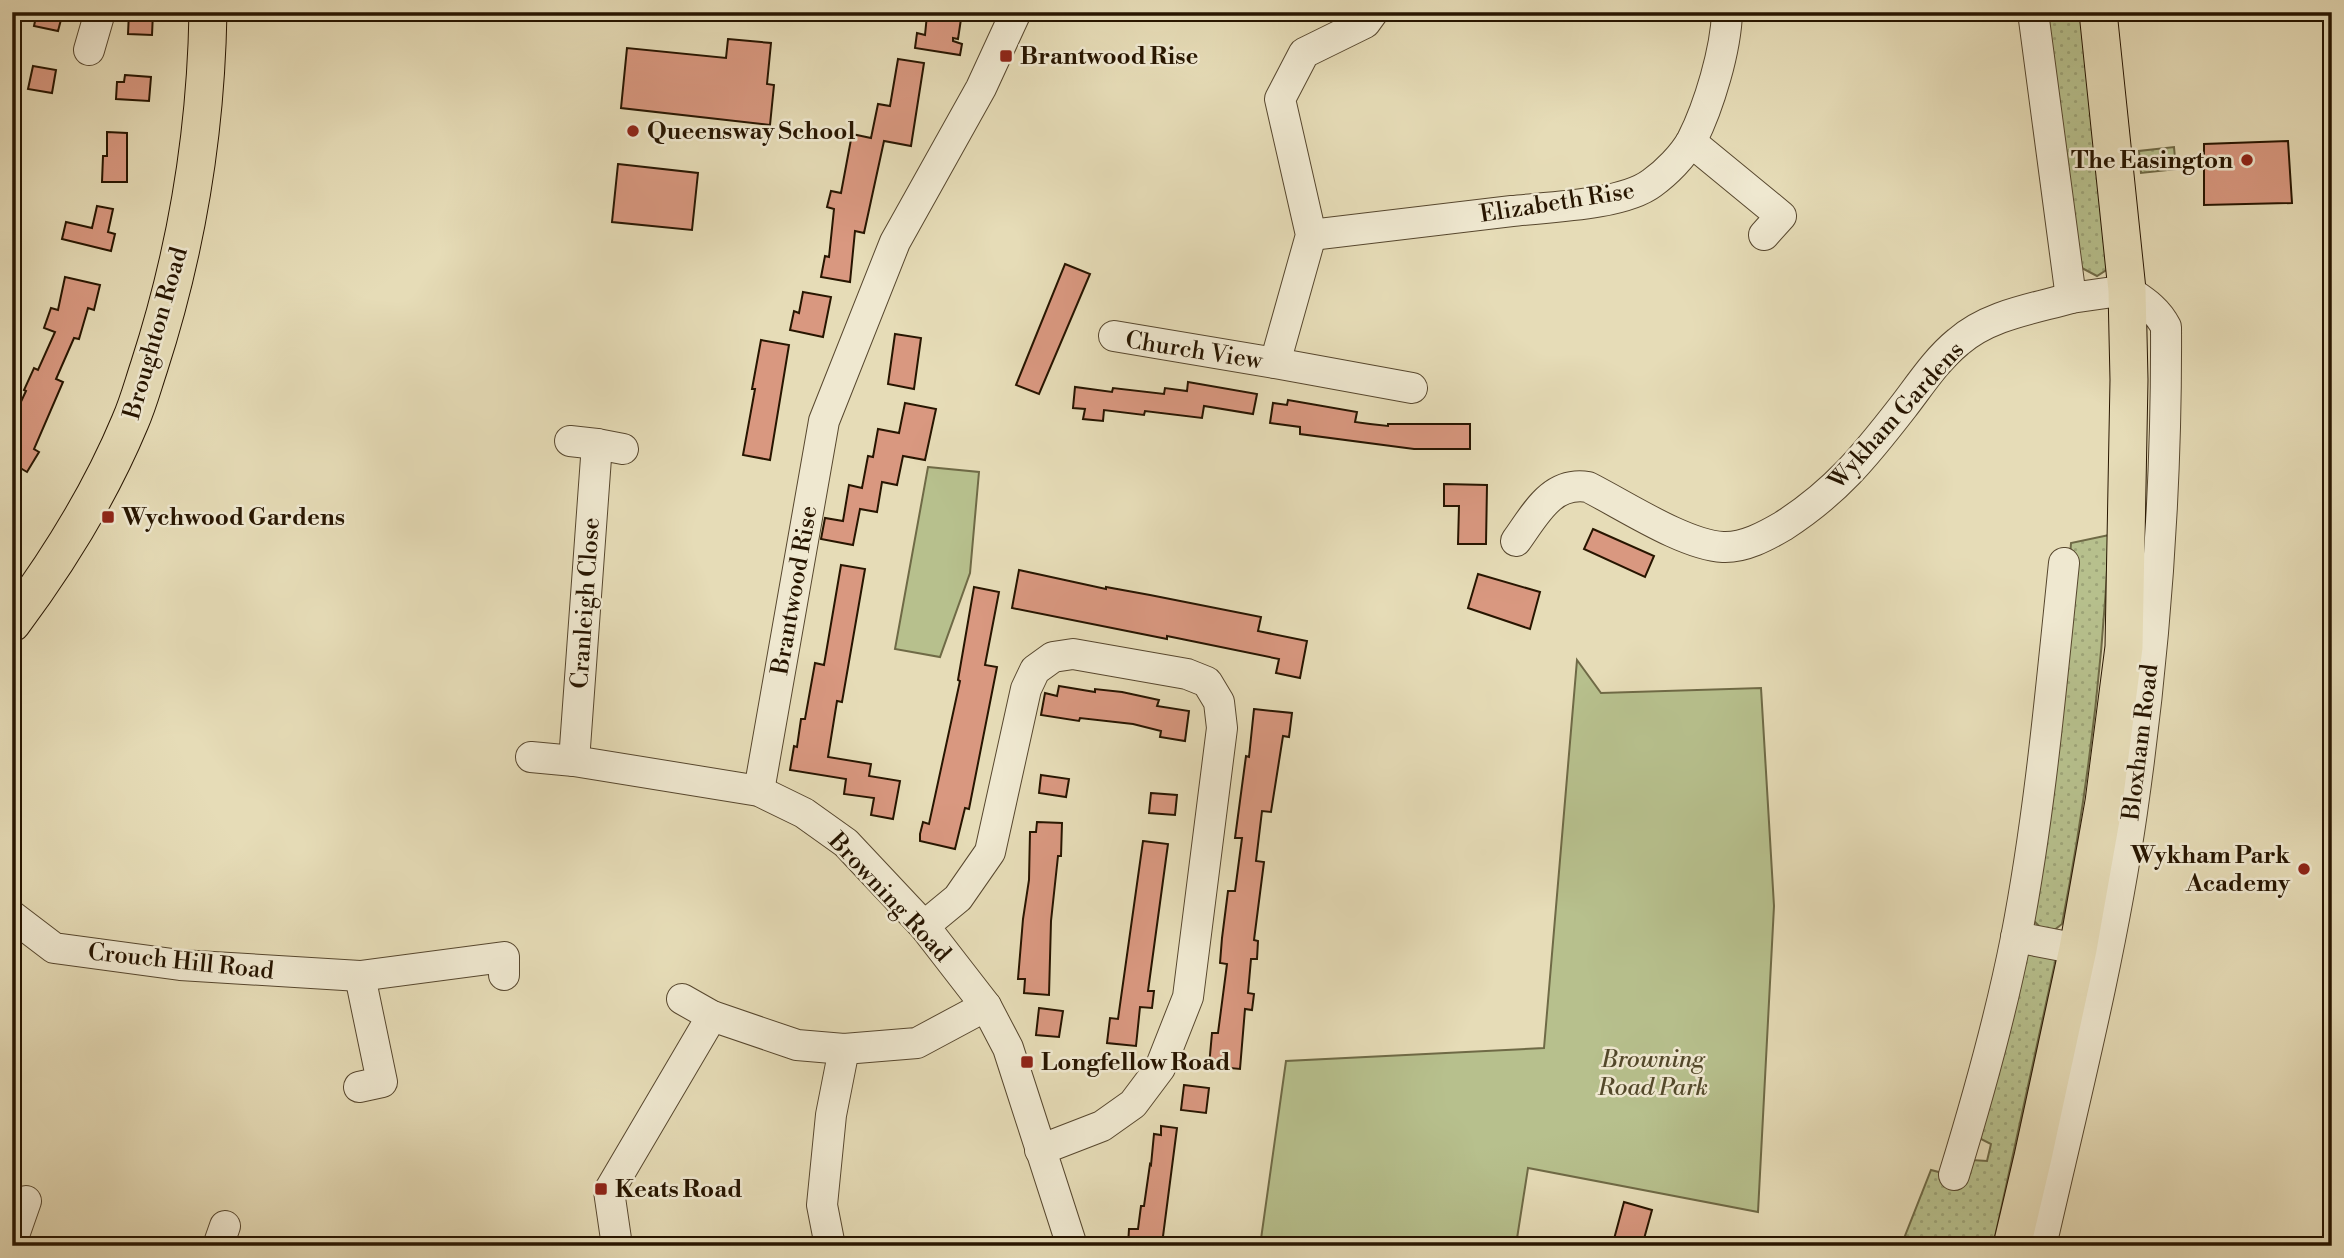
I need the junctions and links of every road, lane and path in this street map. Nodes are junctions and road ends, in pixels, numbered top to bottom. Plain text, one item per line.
1 (100, 12) edge
2 (208, 12) edge
3 (1016, 12) edge
4 (1373, 12) edge
5 (1727, 12) edge
6 (2033, 12) edge
7 (2098, 12) edge
8 (89, 50) dead end
9 (1691, 142) junction
10 (1311, 235) junction
11 (1764, 235) dead end
12 (2127, 290) junction
13 (2071, 298) junction
14 (1114, 336) dead end
15 (1275, 363) junction
16 (1412, 388) dead end
17 (597, 445) dead end
18 (1517, 541) dead end
19 (2064, 563) dead end
20 (12, 623) edge
21 (531, 757) dead end
22 (573, 761) junction
23 (759, 791) junction
24 (12, 916) edge
25 (924, 926) junction
26 (2016, 937) junction
27 (2078, 949) junction
28 (504, 975) dead end
29 (360, 976) junction
30 (682, 999) dead end
31 (986, 1006) junction
32 (712, 1016) junction
33 (844, 1049) junction
34 (359, 1087) dead end
35 (1040, 1150) junction
36 (1954, 1175) dead end
37 (26, 1201) dead end
38 (12, 1241) edge
39 (617, 1246) edge
40 (830, 1246) edge
41 (1072, 1246) edge
42 (2011, 1246) edge
43 (2040, 1246) edge

1 - 8 street
2 - 20 main road, Broughton Road
3 - 23 street, Brantwood Rise
4 - 10 street, Church View
5 - 9 street, Elizabeth Rise
6 - 13 street
7 - 12 main road, Bloxham Road
9 - 10 street, Elizabeth Rise
9 - 11 street
10 - 15 street, Church View
12 - 13 street
12 - 27 main road, Bloxham Road
12 - 43 street, Bloxham Road
13 - 18 street, Wykham Gardens
14 - 15 street, Church View
15 - 16 street, Church View
17 - 22 street, Cranleigh Close
19 - 26 street
21 - 22 street, Browning Road
22 - 23 street, Browning Road
23 - 25 street, Browning Road
24 - 29 street, Crouch Hill Road
25 - 31 street, Browning Road
25 - 35 street
26 - 27 street
26 - 36 street
27 - 42 main road, Bloxham Road
28 - 29 street, Crouch Hill Road
29 - 34 street
30 - 32 street
31 - 33 street
31 - 35 street, Browning Road
32 - 33 street
32 - 39 street
33 - 40 street
35 - 41 street, Browning Road
37 - 38 street

